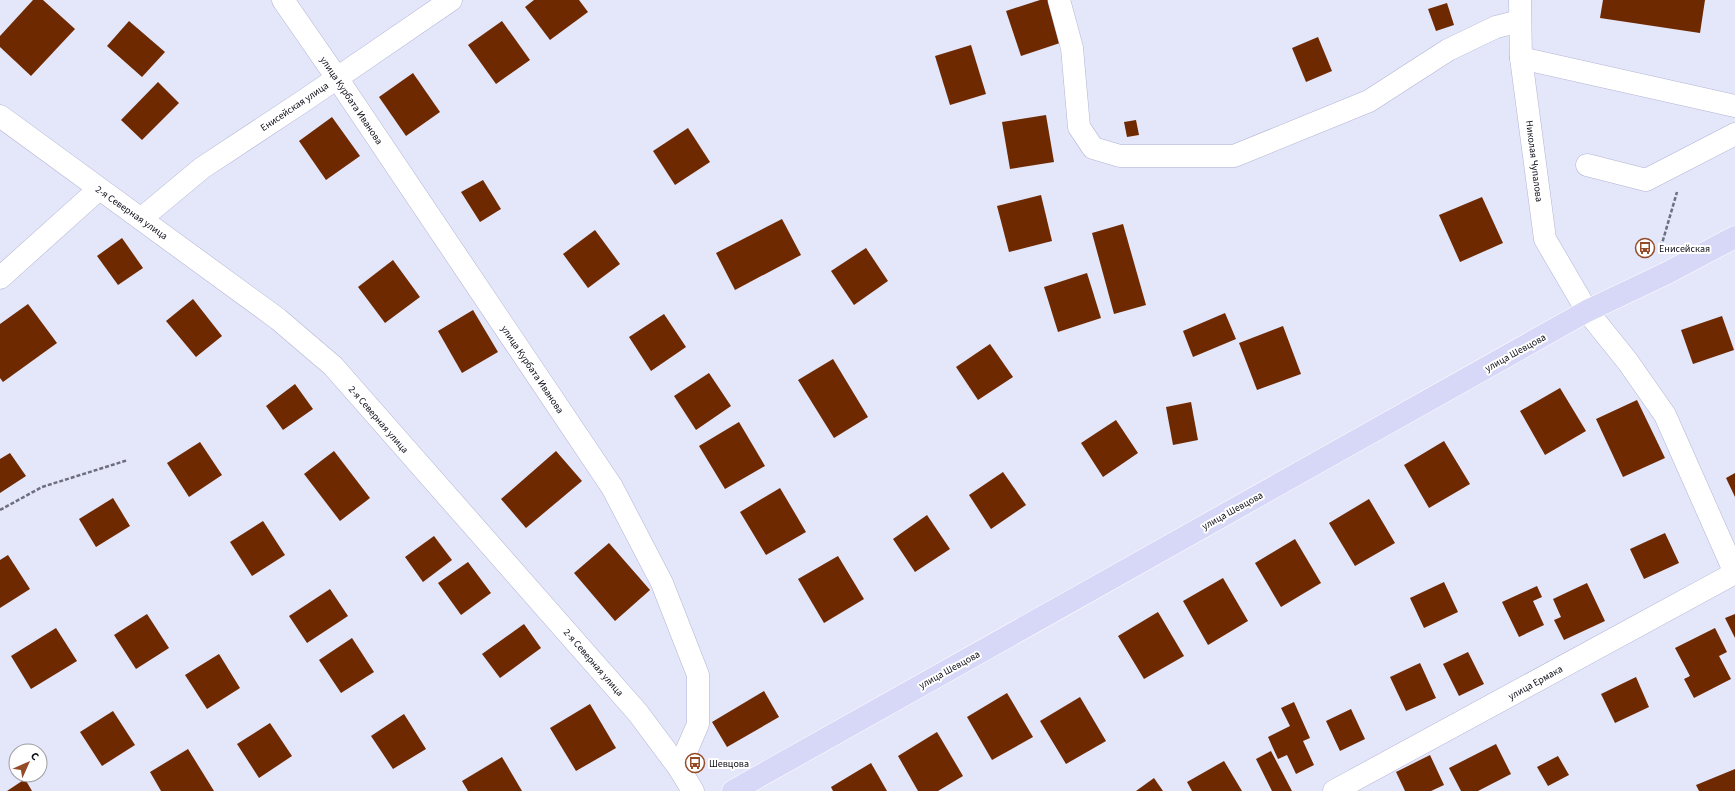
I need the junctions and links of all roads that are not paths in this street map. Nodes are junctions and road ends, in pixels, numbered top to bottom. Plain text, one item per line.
1 (283, 0) edge
2 (1059, 0) edge
3 (442, 2) edge
4 (1520, 11) edge
5 (1522, 58) junction
6 (337, 78) junction
7 (1735, 106) edge
8 (0, 116) edge
9 (1735, 134) edge
10 (1587, 165) dead end
11 (99, 189) junction
12 (142, 218) junction
13 (1735, 236) edge
14 (0, 278) edge
15 (1588, 311) junction
16 (1735, 573) edge
17 (679, 768) junction
18 (693, 791) edge
19 (733, 791) edge
20 (1334, 791) edge

1 - 6 street, улица Курбата Иванова
2 - 4 street
3 - 6 street, Енисейская улица
4 - 5 street, Николая Чупалова
5 - 7 street
5 - 15 street, Николая Чупалова
6 - 12 street, Енисейская улица
6 - 17 street, улица Курбата Иванова
8 - 11 street, 2-я Северная улица
9 - 10 street
11 - 12 street, 2-я Северная улица
11 - 14 street
12 - 17 street, 2-я Северная улица
13 - 15 main road, улица Шевцова
15 - 16 street, Николая Чупалова
15 - 19 main road, улица Шевцова
16 - 20 street, улица Ермака
17 - 18 street, 2-я Северная улица

